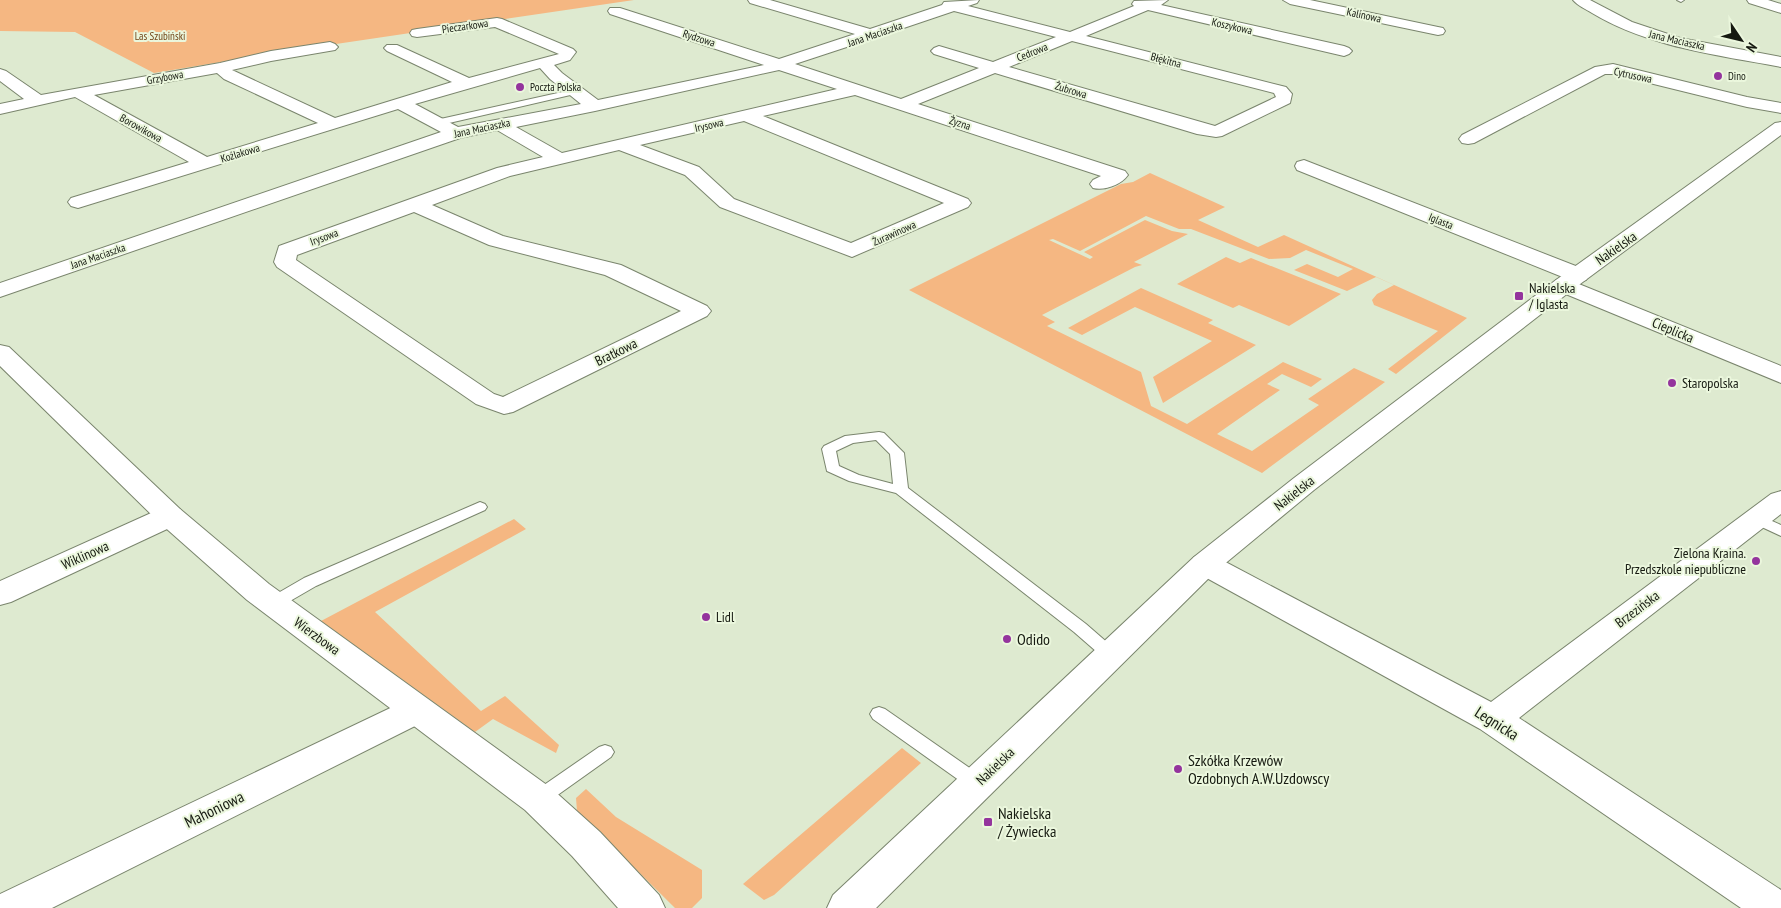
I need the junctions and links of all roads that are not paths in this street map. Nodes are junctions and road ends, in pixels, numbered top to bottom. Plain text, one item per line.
1 (755, 0) edge
2 (930, 0) edge
3 (972, 0) edge
4 (1121, 0) edge
5 (1161, 0) edge
6 (1290, 0) edge
7 (1580, 0) edge
8 (1754, 0) edge
9 (1370, 4) dead end
10 (954, 6) junction
11 (1147, 6) junction
12 (1781, 9) edge
13 (615, 11) dead end
14 (1353, 13) junction
15 (1438, 31) dead end
16 (417, 33) dead end
17 (872, 35) junction
18 (1072, 36) junction
19 (330, 47) dead end
20 (392, 48) dead end
21 (940, 50) dead end
22 (1344, 51) dead end
23 (568, 52) joint
24 (1781, 62) edge
25 (545, 64) junction
26 (782, 65) junction
27 (996, 67) junction
28 (220, 68) junction
29 (0, 74) edge
30 (467, 83) junction
31 (576, 90) junction
32 (857, 90) junction
33 (77, 92) junction
34 (37, 100) junction
35 (400, 104) junction
36 (903, 104) junction
37 (595, 106) junction
38 (0, 109) edge
39 (748, 116) junction
40 (436, 123) junction
41 (334, 124) junction
42 (499, 124) junction
43 (1780, 125) edge
44 (1203, 130) joint
45 (456, 133) junction
46 (1468, 139) dead end
47 (622, 145) junction
48 (560, 159) junction
49 (206, 164) junction
50 (1304, 166) dead end
51 (1100, 184) dead end
52 (78, 202) dead end
53 (414, 204) junction
54 (287, 251) joint
55 (1571, 280) junction
56 (0, 290) edge
57 (0, 352) edge
58 (1780, 374) edge
59 (901, 490) junction
60 (1781, 500) edge
61 (480, 506) dead end
62 (170, 516) junction
63 (1769, 525) edge
64 (1205, 564) junction
65 (0, 594) edge
66 (272, 604) junction
67 (1111, 654) junction
68 (416, 710) junction
69 (879, 714) dead end
70 (1493, 719) junction
71 (605, 752) dead end
72 (977, 784) junction
73 (538, 799) junction
74 (12, 908) edge
75 (644, 908) edge
76 (848, 908) edge
77 (1774, 908) edge

1 - 17 street
2 - 10 street, Błękitna
3 - 10 street, Jana Maciaszka
4 - 11 street, Koszykowa
5 - 11 street, Cedrowa
6 - 14 street, Kalinowa
7 - 24 street, Jana Maciaszka
8 - 12 street
9 - 14 street
10 - 17 street, Jana Maciaszka
10 - 18 street, Błękitna
11 - 18 street, Cedrowa
11 - 22 street, Koszykowa
13 - 26 street, Rydzowa
14 - 15 street, Kalinowa
16 - 23 street, Pieczarkowa
17 - 26 street, Jana Maciaszka
18 - 27 street, Cedrowa
18 - 44 street, Błękitna
19 - 28 street, Grzybowa
20 - 30 street
21 - 27 street, Żubrowa
23 - 25 street, Koźlakowa
25 - 30 street, Koźlakowa
25 - 31 street
26 - 32 street, Żyzna
26 - 37 street, Jana Maciaszka
27 - 36 street, Cedrowa
27 - 44 street, Żubrowa
28 - 33 street, Grzybowa
28 - 41 street
29 - 34 street
30 - 35 street, Koźlakowa
31 - 37 street
31 - 40 lane
32 - 36 street, Żyzna
32 - 39 street, Irysowa
33 - 34 street, Grzybowa
33 - 49 street, Borowikowa
34 - 38 street, Grzybowa
35 - 40 street
35 - 41 street, Koźlakowa
36 - 51 street, Żyzna
37 - 42 street, Jana Maciaszka
39 - 47 street, Irysowa
39 - 47 street, Żurawinowa
40 - 45 street
41 - 49 street, Koźlakowa
42 - 45 street, Jana Maciaszka
42 - 48 street
43 - 46 street, Cytrusowa
43 - 55 street, Nakielska
45 - 56 street, Jana Maciaszka
47 - 48 street, Irysowa
48 - 53 street, Irysowa
49 - 52 street, Koźlakowa
50 - 55 street, Iglasta
53 - 54 street, Irysowa
53 - 54 street, Bratkowa
55 - 58 street, Cieplicka
55 - 64 street, Nakielska
57 - 62 street, Wierzbowa
59 - 59 lane
59 - 67 lane
60 - 63 street, Brzezińska
61 - 66 lane
62 - 65 street, Wiklinowa
62 - 66 street, Wierzbowa
63 - 70 street, Brzezińska
64 - 67 street, Nakielska
64 - 70 street, Legnicka
66 - 68 street, Wierzbowa
67 - 72 street, Nakielska
68 - 73 street, Wierzbowa
68 - 74 street, Mahoniowa
69 - 72 lane
70 - 77 street, Legnicka
71 - 73 lane
72 - 76 street, Nakielska
73 - 75 street, Wierzbowa

